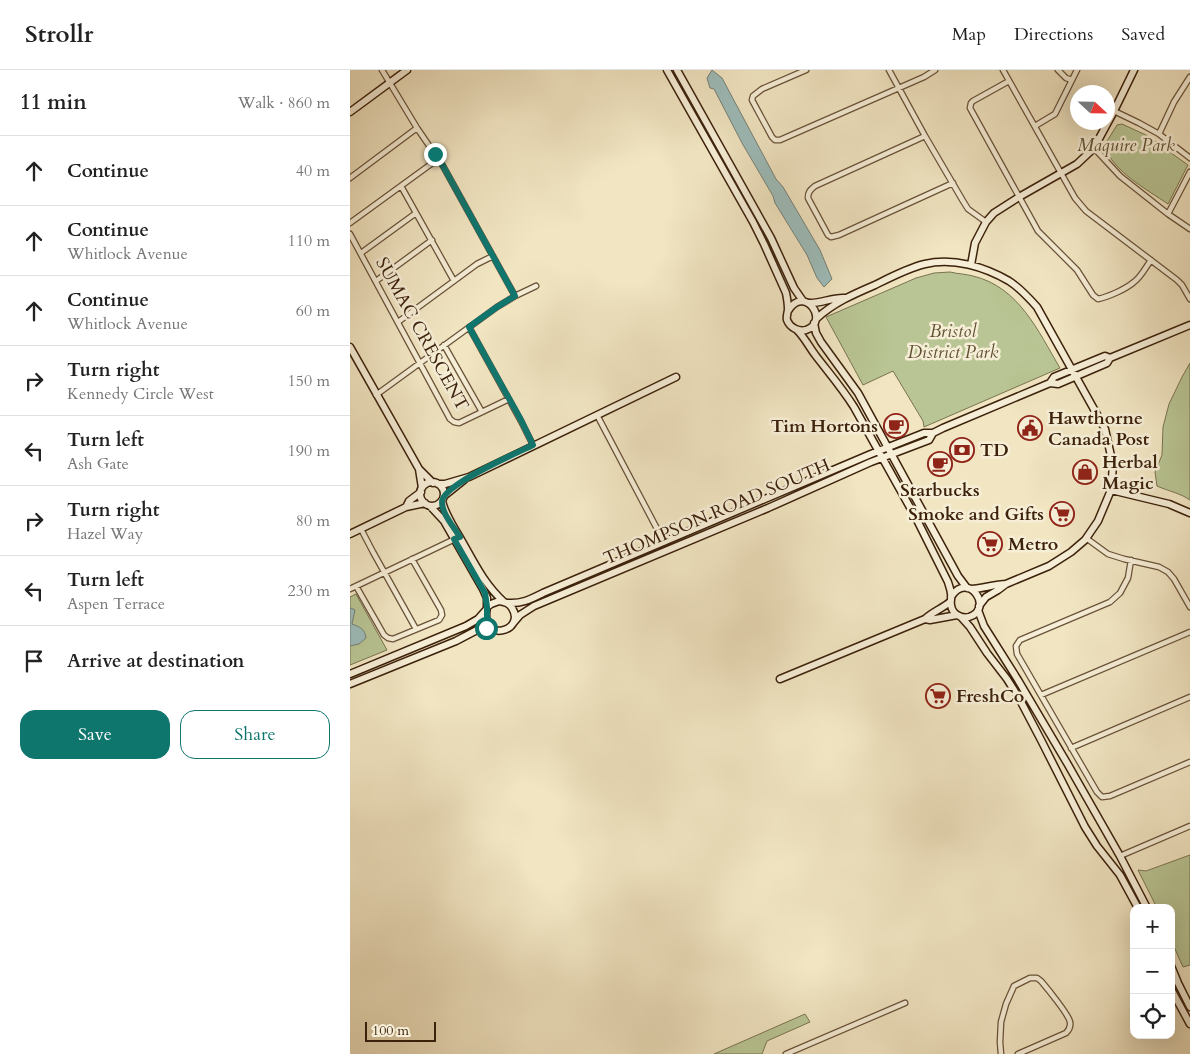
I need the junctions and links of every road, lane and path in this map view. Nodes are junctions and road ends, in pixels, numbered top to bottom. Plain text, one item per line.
1 (382, 70) edge
2 (407, 70) edge
3 (667, 70) edge
4 (677, 70) edge
5 (806, 70) edge
6 (889, 70) edge
7 (935, 70) edge
8 (1003, 70) edge
9 (1058, 70) edge
10 (1077, 70) edge
11 (1134, 70) edge
12 (1190, 77) edge
13 (1072, 80) junction
14 (1009, 81) junction
15 (390, 83) junction
16 (899, 88) junction
17 (1115, 109) edge
18 (351, 111) edge
19 (1115, 111) edge
20 (1035, 126) junction
21 (417, 128) junction
22 (1104, 130) edge
23 (1159, 134) junction
24 (925, 136) junction
25 (1094, 148) junction
26 (1190, 158) edge
27 (438, 159) junction
28 (1190, 172) edge
29 (1061, 173) junction
30 (350, 178) edge
31 (952, 183) junction
32 (401, 186) junction
33 (1018, 197) junction
34 (416, 214) junction
35 (1168, 214) junction
36 (986, 222) junction
37 (350, 223) edge
38 (1190, 229) edge
39 (350, 234) edge
40 (432, 240) junction
41 (361, 253) junction
42 (492, 256) junction
43 (1151, 260) junction
44 (971, 265) junction
45 (376, 281) junction
46 (454, 281) junction
47 (536, 286) dead end
48 (515, 296) junction
49 (846, 298) junction
50 (1190, 299) edge
51 (805, 302) junction
52 (788, 311) junction
53 (815, 321) junction
54 (398, 322) junction
55 (1190, 325) edge
56 (469, 327) junction
57 (797, 330) junction
58 (444, 345) junction
59 (350, 348) edge
60 (1110, 358) junction
61 (419, 363) junction
62 (1072, 369) junction
63 (676, 377) dead end
64 (1076, 377) junction
65 (1050, 382) junction
66 (376, 395) junction
67 (509, 399) junction
68 (482, 412) junction
69 (597, 415) junction
70 (933, 433) junction
71 (533, 445) junction
72 (888, 447) junction
73 (878, 451) junction
74 (892, 454) junction
75 (882, 458) junction
76 (418, 469) junction
77 (469, 477) junction
78 (436, 483) junction
79 (421, 490) junction
80 (1111, 490) junction
81 (443, 498) junction
82 (428, 505) junction
83 (406, 507) junction
84 (1190, 513) edge
85 (361, 528) junction
86 (350, 534) edge
87 (457, 538) junction
88 (1086, 538) junction
89 (664, 542) junction
90 (412, 559) junction
91 (1131, 560) junction
92 (384, 573) junction
93 (1006, 584) junction
94 (356, 586) junction
95 (350, 589) edge
96 (969, 589) junction
97 (951, 600) junction
98 (506, 603) junction
99 (1190, 607) edge
100 (487, 608) junction
101 (979, 608) junction
102 (959, 616) junction
103 (925, 619) junction
104 (514, 622) junction
105 (416, 629) junction
106 (493, 629) junction
107 (1190, 632) edge
108 (350, 674) edge
109 (780, 679) dead end
110 (350, 684) edge
111 (1041, 695) junction
112 (1190, 697) edge
113 (1071, 748) junction
114 (1190, 762) edge
115 (1190, 826) edge
116 (1120, 856) junction
117 (1136, 904) edge
118 (1145, 904) edge
119 (1175, 976) edge
120 (1174, 994) edge
121 (905, 1003) dead end
122 (1190, 1007) edge
123 (1190, 1024) edge
124 (786, 1054) edge
125 (1001, 1054) edge
126 (1018, 1054) edge

1 - 15 street
2 - 15 main road
3 - 52 main road
4 - 51 main road
5 - 16 street
6 - 16 street
7 - 16 street
8 - 14 street
9 - 13 street
10 - 13 street
11 - 17 main road
12 - 23 street
13 - 20 street
14 - 20 street
14 - 33 street
15 - 18 main road
15 - 21 street
16 - 24 street
19 - 23 street
20 - 29 street
21 - 27 street
21 - 30 street
22 - 25 main road
23 - 26 street
24 - 31 street
24 - 31 street
25 - 29 main road
25 - 35 street
27 - 32 street
27 - 42 street
28 - 35 street
29 - 33 main road
29 - 43 street
31 - 36 street
32 - 34 street
32 - 37 street
33 - 36 main road
33 - 43 street
34 - 40 street
34 - 41 street
35 - 38 street
36 - 44 main road
39 - 41 street, SUMAC CRESCENT
40 - 45 street
40 - 46 street
41 - 45 street, SUMAC CRESCENT
42 - 46 street
42 - 48 street
43 - 50 street
44 - 49 main road
44 - 62 main road
45 - 54 street, SUMAC CRESCENT
46 - 54 street
47 - 48 street
48 - 56 street
49 - 51 main road
49 - 53 main road
51 - 52 main road
51 - 53 main road
52 - 57 main road
53 - 57 main road
53 - 72 main road
54 - 61 street, SUMAC CRESCENT
55 - 60 main road, THOMPSON ROAD SOUTH
56 - 58 street
56 - 67 street
57 - 73 main road
58 - 61 street
58 - 68 street
59 - 66 main road
60 - 62 main road, THOMPSON ROAD SOUTH
60 - 64 main road, THOMPSON ROAD SOUTH
61 - 66 street
61 - 68 street, SUMAC CRESCENT
62 - 64 main road
62 - 65 main road, THOMPSON ROAD SOUTH
63 - 69 main road
64 - 65 main road, THOMPSON ROAD SOUTH
64 - 80 main road
65 - 70 main road, THOMPSON ROAD SOUTH
66 - 76 main road
67 - 68 street, SUMAC CRESCENT
67 - 71 street
69 - 71 main road
69 - 89 street
70 - 72 main road, THOMPSON ROAD SOUTH
70 - 74 main road, THOMPSON ROAD SOUTH
71 - 77 main road
72 - 73 main road, THOMPSON ROAD SOUTH
72 - 74 main road
73 - 75 main road
73 - 89 main road, THOMPSON ROAD SOUTH
74 - 75 main road, THOMPSON ROAD SOUTH
74 - 96 main road
75 - 97 main road
75 - 104 main road, THOMPSON ROAD SOUTH
76 - 78 main road
76 - 79 main road
77 - 78 main road
77 - 81 main road
78 - 79 main road
78 - 81 main road
79 - 82 main road
79 - 83 main road
80 - 84 main road
80 - 88 main road
81 - 82 main road
81 - 87 main road
82 - 83 main road
82 - 87 main road
83 - 85 main road
85 - 86 main road
85 - 92 street
87 - 90 street
87 - 98 main road
87 - 100 main road
88 - 91 street
88 - 93 main road
89 - 98 main road, THOMPSON ROAD SOUTH
90 - 92 street
90 - 105 street
91 - 99 street
91 - 111 street
92 - 94 street
92 - 105 street
93 - 96 main road
93 - 101 main road
94 - 95 street
94 - 105 street
96 - 97 main road
96 - 101 main road
97 - 102 main road
97 - 103 main road
98 - 100 main road
98 - 104 main road
100 - 106 main road
100 - 108 main road
101 - 102 main road
101 - 116 main road
102 - 103 main road
102 - 117 main road
103 - 109 main road
104 - 106 main road
106 - 110 main road
107 - 111 street
111 - 113 street
112 - 113 street
113 - 114 street
115 - 116 street
116 - 118 main road
119 - 122 main road
120 - 123 main road
121 - 124 street
125 - 126 street

